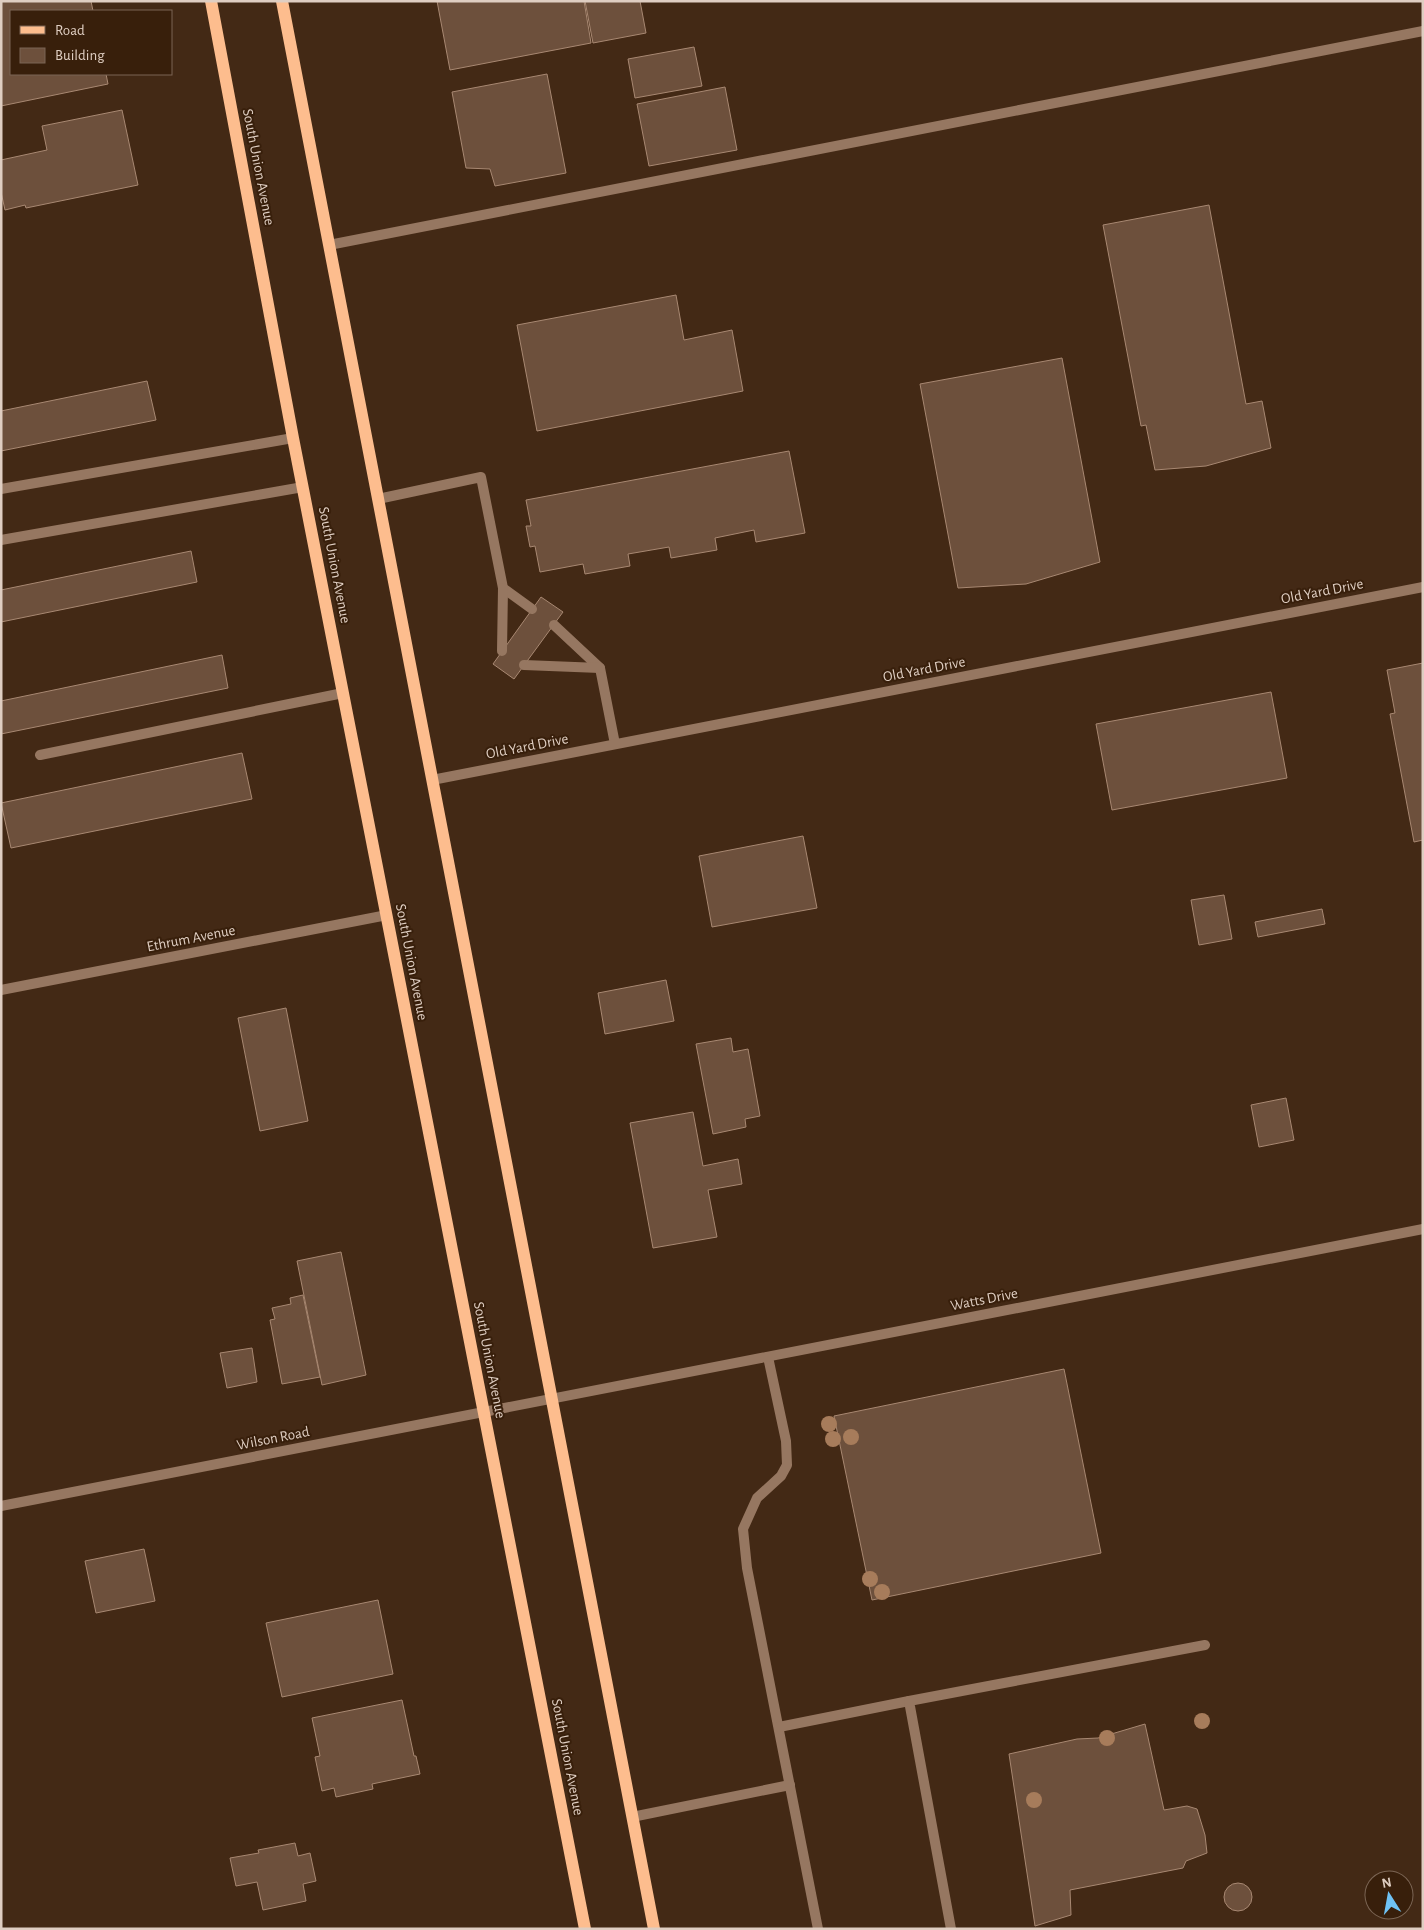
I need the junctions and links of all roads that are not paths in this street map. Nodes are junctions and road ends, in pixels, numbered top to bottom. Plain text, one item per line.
1 (211, 1) edge
2 (282, 1) edge
3 (1423, 30) edge
4 (329, 245) junction
5 (293, 438) junction
6 (303, 487) junction
7 (1, 489) edge
8 (378, 499) junction
9 (1, 540) edge
10 (1423, 587) edge
11 (504, 588) junction
12 (532, 609) dead end
13 (554, 625) dead end
14 (502, 651) dead end
15 (524, 665) dead end
16 (600, 668) junction
17 (343, 693) junction
18 (615, 744) junction
19 (40, 755) dead end
20 (432, 780) junction
21 (387, 915) junction
22 (1, 990) edge
23 (1423, 1229) edge
24 (768, 1357) junction
25 (551, 1399) junction
26 (484, 1412) junction
27 (1, 1506) edge
28 (1205, 1645) dead end
29 (909, 1701) junction
30 (779, 1727) junction
31 (790, 1785) junction
32 (632, 1817) junction
33 (584, 1929) edge
34 (654, 1929) edge
35 (818, 1929) edge
36 (951, 1929) edge

1 - 5 main road, South Union Avenue
2 - 4 main road
3 - 4 street
4 - 8 main road
5 - 6 main road, South Union Avenue
5 - 7 street
6 - 9 street
6 - 17 main road, South Union Avenue
8 - 11 street
8 - 20 main road
10 - 18 street, Old Yard Drive
11 - 12 street
11 - 14 street
13 - 16 street
15 - 16 street
16 - 18 street
17 - 19 street
17 - 21 main road, South Union Avenue
18 - 20 street, Old Yard Drive
20 - 25 main road
21 - 22 street, Ethrum Avenue
21 - 26 main road, South Union Avenue
23 - 24 street, Watts Drive
24 - 25 street, Watts Drive
24 - 30 street
25 - 26 street, Wilson Road
25 - 32 main road
26 - 27 street, Wilson Road
26 - 33 main road, South Union Avenue
28 - 29 street
29 - 30 street
29 - 36 street
30 - 31 street
31 - 32 street
31 - 35 street
32 - 34 main road

